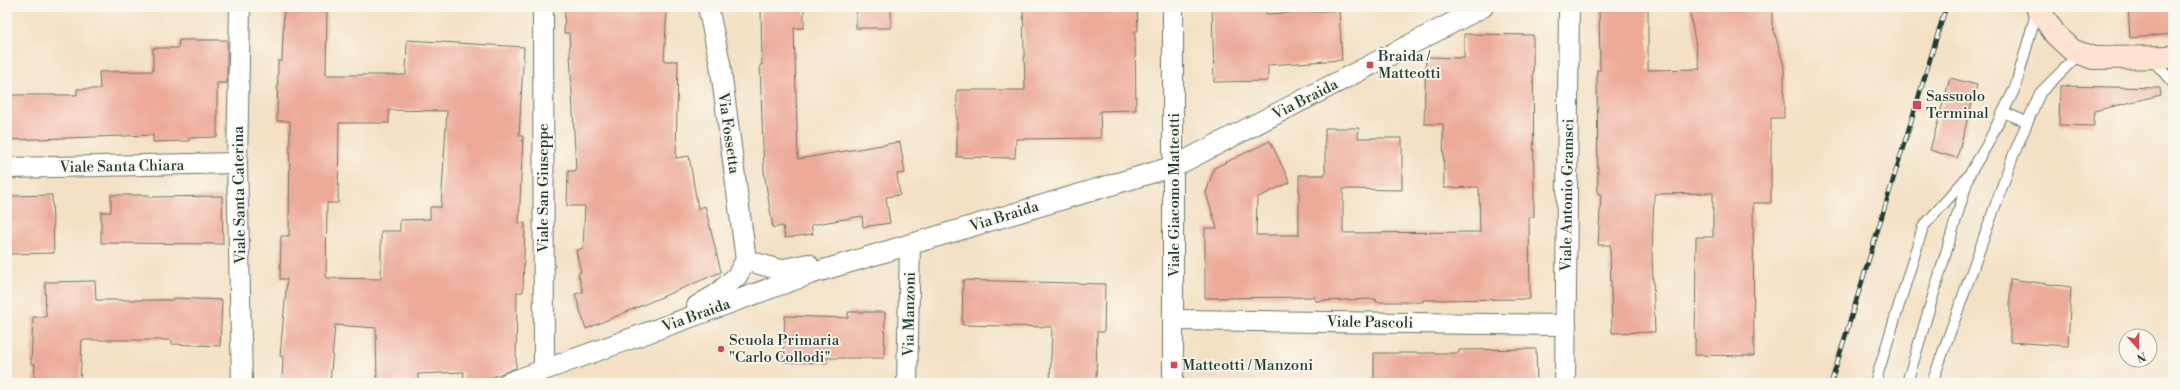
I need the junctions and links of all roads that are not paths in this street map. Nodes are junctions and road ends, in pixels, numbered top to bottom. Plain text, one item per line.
1 (240, 7) edge
2 (543, 7) edge
3 (708, 7) edge
4 (1173, 7) edge
5 (1483, 7) edge
6 (1569, 7) edge
7 (2037, 8) edge
8 (2080, 53) junction
9 (2150, 57) junction
10 (2173, 57) edge
11 (2173, 83) edge
12 (2003, 112) junction
13 (2027, 122) junction
14 (237, 164) junction
15 (1175, 166) junction
16 (7, 168) edge
17 (1969, 175) junction
18 (910, 244) junction
19 (746, 260) junction
20 (844, 264) junction
21 (689, 317) junction
22 (1175, 320) junction
23 (1566, 325) junction
24 (544, 370) junction
25 (513, 382) edge
26 (242, 383) edge
27 (907, 383) edge
28 (1174, 383) edge
29 (1565, 383) edge
30 (1875, 383) edge
31 (1907, 383) edge
32 (1932, 383) edge

1 - 14 street, Viale Santa Caterina
2 - 24 street, Viale San Giuseppe
3 - 19 street, Via Fossetta
4 - 15 street, Viale Giacomo Matteotti
5 - 15 street, Via Braida
6 - 23 street, Viale Antonio Gramsci
7 - 8 street
7 - 12 lane
8 - 9 street
8 - 13 lane
9 - 10 street
9 - 11 lane
12 - 13 lane
12 - 17 lane
13 - 32 lane
14 - 16 street, Viale Santa Chiara
14 - 26 street, Viale Santa Caterina
15 - 18 street, Via Braida
15 - 22 street, Viale Giacomo Matteotti
17 - 30 lane
17 - 31 lane
18 - 20 street, Via Braida
18 - 27 street, Via Manzoni
19 - 20 street
19 - 21 street
20 - 21 street, Via Braida
21 - 24 street, Via Braida
22 - 23 street, Viale Pascoli
22 - 28 street, Viale Giacomo Matteotti
23 - 29 street, Viale Antonio Gramsci
24 - 25 street, Via Braida

